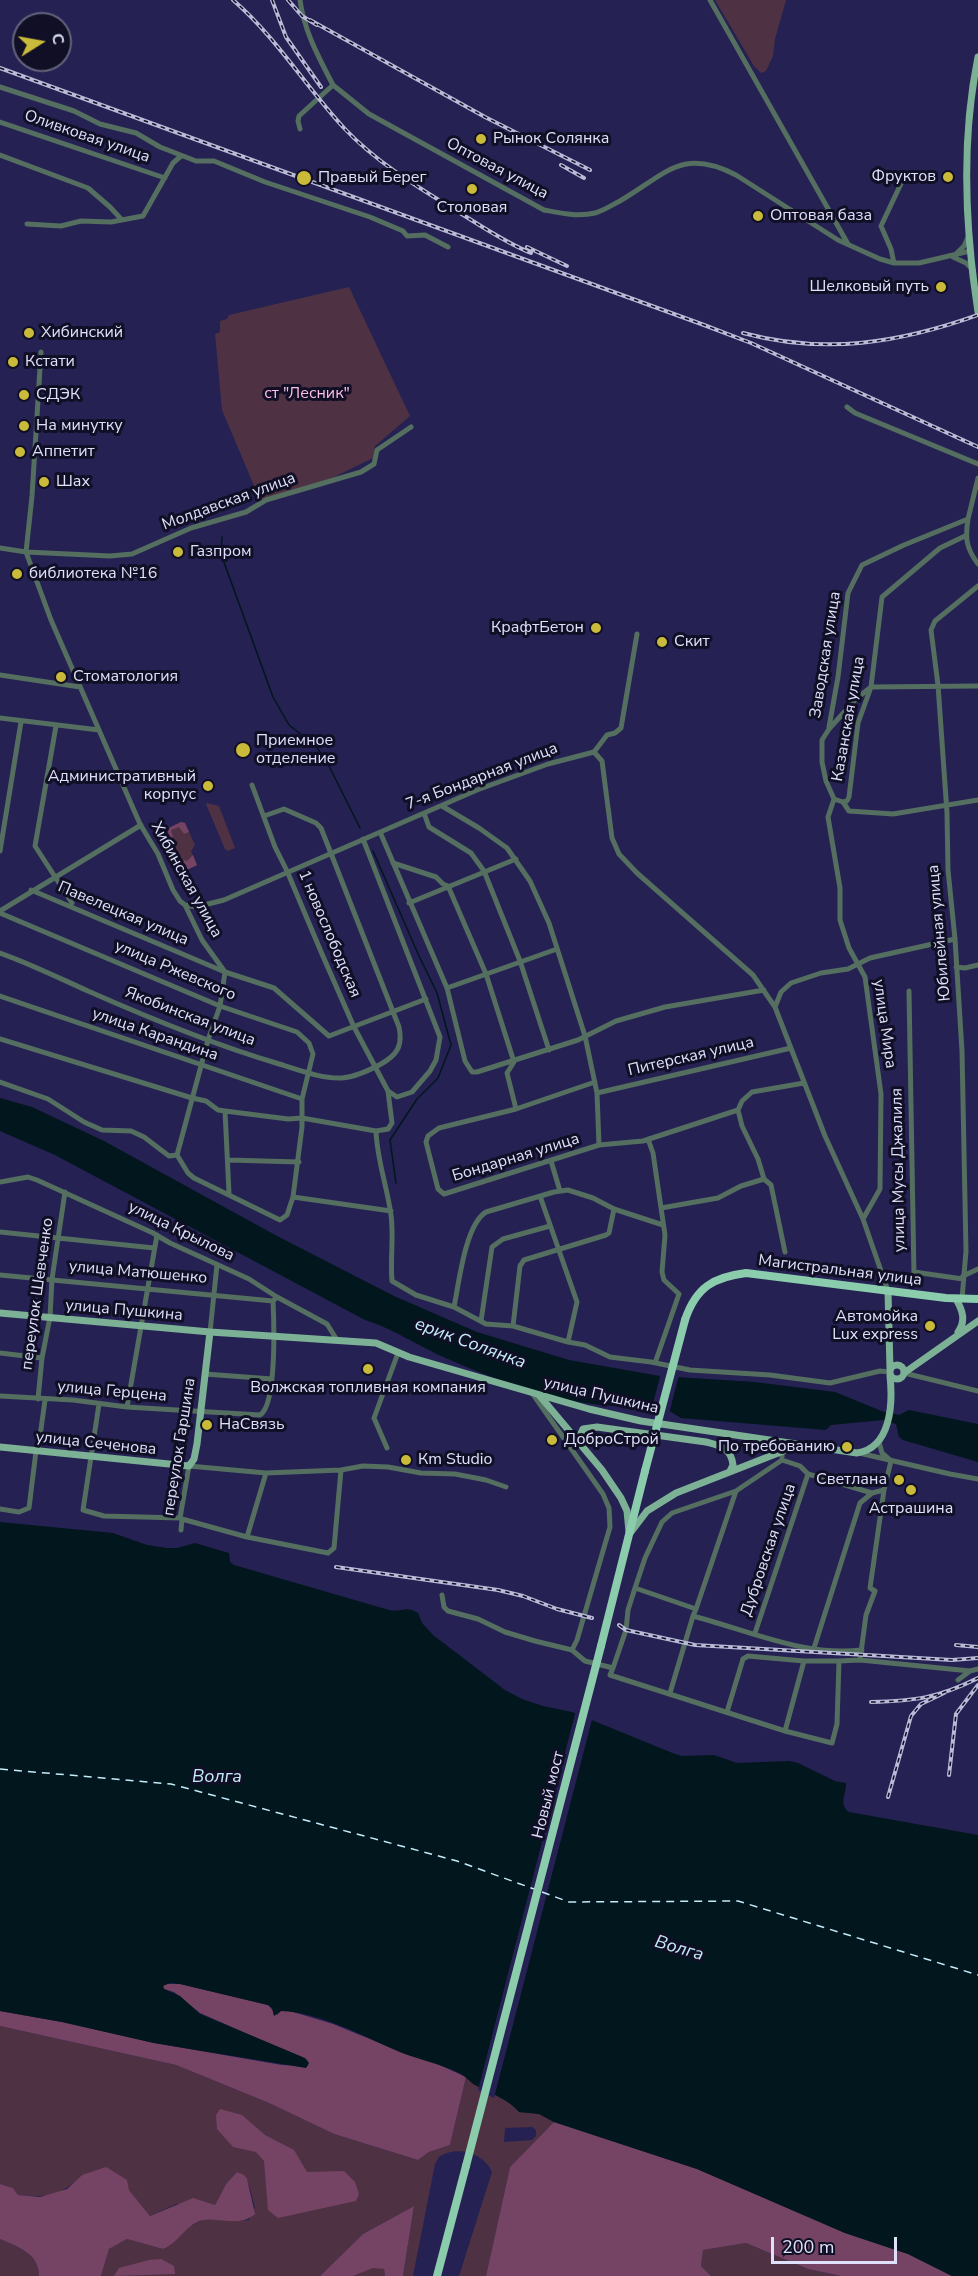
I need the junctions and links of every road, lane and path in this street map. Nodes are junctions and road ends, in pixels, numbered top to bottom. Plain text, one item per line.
1 (300, 0) edge
2 (710, 0) edge
3 (978, 57) edge
4 (976, 77) edge
5 (333, 85) junction
6 (0, 87) edge
7 (0, 122) edge
8 (300, 129) dead end
9 (0, 155) edge
10 (181, 156) junction
11 (906, 172) dead end
12 (165, 178) junction
13 (122, 220) junction
14 (27, 224) dead end
15 (969, 235) junction
16 (849, 246) junction
17 (448, 247) dead end
18 (970, 251) junction
19 (953, 257) junction
20 (894, 263) junction
21 (971, 268) junction
22 (978, 312) edge
23 (41, 352) dead end
24 (847, 407) dead end
25 (411, 427) dead end
26 (978, 464) edge
27 (978, 478) edge
28 (968, 519) junction
29 (965, 536) junction
30 (0, 548) edge
31 (26, 552) junction
32 (978, 564) edge
33 (978, 586) edge
34 (637, 634) dead end
35 (0, 675) edge
36 (938, 685) junction
37 (978, 686) edge
38 (80, 687) junction
39 (871, 687) junction
40 (0, 718) edge
41 (21, 722) junction
42 (56, 726) junction
43 (828, 729) junction
44 (99, 730) junction
45 (594, 752) junction
46 (252, 785) dead end
47 (0, 795) edge
48 (9, 796) junction
49 (834, 799) junction
50 (978, 800) edge
51 (843, 802) junction
52 (946, 805) junction
53 (442, 806) junction
54 (424, 813) junction
55 (264, 816) junction
56 (141, 825) junction
57 (380, 832) junction
58 (363, 839) junction
59 (0, 851) edge
60 (330, 853) junction
61 (516, 859) junction
62 (393, 863) junction
63 (484, 871) junction
64 (287, 872) junction
65 (56, 876) junction
66 (448, 886) junction
67 (31, 890) junction
68 (72, 903) dead end
69 (409, 903) junction
70 (185, 905) junction
71 (0, 912) edge
72 (955, 939) junction
73 (557, 949) junction
74 (0, 953) edge
75 (520, 961) junction
76 (858, 963) junction
77 (978, 965) edge
78 (957, 967) junction
79 (225, 972) junction
80 (486, 974) junction
81 (447, 988) junction
82 (764, 990) junction
83 (909, 991) dead end
84 (0, 996) edge
85 (426, 999) junction
86 (220, 1006) junction
87 (775, 1006) junction
88 (393, 1012) junction
89 (354, 1027) junction
90 (585, 1036) junction
91 (0, 1039) edge
92 (208, 1040) junction
93 (791, 1048) junction
94 (549, 1050) junction
95 (514, 1062) junction
96 (202, 1065) junction
97 (376, 1067) junction
98 (309, 1072) junction
99 (0, 1082) edge
100 (595, 1082) junction
101 (804, 1083) junction
102 (388, 1091) junction
103 (597, 1093) junction
104 (192, 1098) junction
105 (302, 1099) junction
106 (516, 1109) junction
107 (738, 1110) junction
108 (225, 1111) junction
109 (302, 1118) junction
110 (376, 1131) junction
111 (648, 1139) junction
112 (599, 1145) junction
113 (177, 1155) junction
114 (228, 1160) junction
115 (551, 1161) junction
116 (299, 1162) junction
117 (764, 1179) junction
118 (0, 1182) edge
119 (560, 1191) junction
120 (65, 1192) junction
121 (229, 1193) junction
122 (540, 1196) junction
123 (293, 1197) junction
124 (661, 1208) junction
125 (615, 1209) junction
126 (391, 1211) junction
127 (863, 1219) junction
128 (663, 1225) junction
129 (550, 1226) junction
130 (0, 1232) edge
131 (157, 1235) junction
132 (58, 1238) junction
133 (154, 1248) junction
134 (559, 1251) junction
135 (785, 1252) dead end
136 (217, 1265) junction
137 (978, 1269) edge
138 (0, 1275) edge
139 (963, 1277) junction
140 (52, 1279) junction
141 (147, 1288) junction
142 (888, 1291) junction
143 (213, 1293) junction
144 (275, 1299) junction
145 (959, 1299) junction
146 (978, 1299) edge
147 (454, 1307) junction
148 (0, 1313) edge
149 (50, 1317) junction
150 (685, 1320) joint
151 (481, 1321) junction
152 (978, 1321) edge
153 (141, 1326) junction
154 (513, 1326) junction
155 (210, 1332) junction
156 (275, 1336) junction
157 (337, 1340) junction
158 (950, 1340) junction
159 (568, 1342) junction
160 (0, 1353) edge
161 (398, 1353) junction
162 (42, 1358) junction
163 (655, 1363) junction
164 (890, 1373) junction
165 (205, 1374) junction
166 (903, 1375) junction
167 (272, 1379) junction
168 (978, 1391) edge
169 (535, 1394) junction
170 (0, 1396) edge
171 (38, 1399) junction
172 (45, 1400) junction
173 (892, 1400) junction
174 (99, 1404) junction
175 (127, 1407) junction
176 (200, 1412) junction
177 (578, 1440) junction
178 (879, 1442) junction
179 (799, 1445) junction
180 (0, 1447) edge
181 (387, 1448) dead end
182 (37, 1451) junction
183 (782, 1451) junction
184 (857, 1453) junction
185 (92, 1456) junction
186 (782, 1460) junction
187 (891, 1461) junction
188 (189, 1466) junction
189 (341, 1470) junction
190 (730, 1471) junction
191 (266, 1473) junction
192 (808, 1474) junction
193 (978, 1479) edge
194 (506, 1487) dead end
195 (884, 1490) junction
196 (736, 1491) junction
197 (872, 1493) junction
198 (0, 1509) edge
199 (181, 1518) junction
200 (181, 1530) dead end
201 (629, 1534) junction
202 (247, 1537) junction
203 (635, 1588) junction
204 (442, 1595) dead end
205 (696, 1609) junction
206 (693, 1616) junction
207 (755, 1633) junction
208 (814, 1648) junction
209 (572, 1650) junction
210 (861, 1650) junction
211 (860, 1660) junction
212 (804, 1661) junction
213 (838, 1661) junction
214 (613, 1668) junction
215 (978, 1669) edge
216 (970, 1671) junction
217 (957, 1680) dead end
218 (670, 1693) junction
219 (727, 1712) junction
220 (785, 1731) junction
221 (437, 2276) edge

1 - 5 street, Оптовая улица
2 - 16 street
3 - 4 main road
4 - 15 main road
5 - 8 street
5 - 16 street, Оптовая улица
6 - 10 street
7 - 12 street, Оливковая улица
9 - 13 street
10 - 12 street
10 - 17 street
11 - 20 street
12 - 13 street
13 - 14 street
15 - 18 main road
15 - 19 street
16 - 20 street, Оптовая улица
18 - 19 street, Оптовая улица
18 - 21 main road
19 - 20 street, Оптовая улица
19 - 21 street
21 - 22 main road
23 - 31 street, Хибинская улица
24 - 26 street
25 - 31 street, Молдавская улица
27 - 28 street
28 - 29 street
28 - 43 street, Заводская улица
29 - 32 street
29 - 39 street, Казанская улица
30 - 31 street, Молдавская улица
31 - 38 street, Хибинская улица
33 - 36 street, Юбилейная улица
34 - 45 street
35 - 38 street
36 - 37 street
36 - 39 street
36 - 52 street, Юбилейная улица
38 - 44 street, Хибинская улица
39 - 43 street
39 - 51 street, Казанская улица
40 - 41 street
41 - 42 street
41 - 48 street
42 - 44 street
42 - 65 street
43 - 49 street, Заводская улица
44 - 56 street, Хибинская улица
45 - 53 street, 7-я Бондарная улица
45 - 82 street
46 - 55 street, 1 новослободская
47 - 48 street
48 - 59 street
49 - 51 street
49 - 76 street, улица Мира
50 - 52 street
51 - 52 street
52 - 72 street, Юбилейная улица
53 - 54 street, 7-я Бондарная улица
53 - 61 street
54 - 57 street, 7-я Бондарная улица
54 - 63 street
55 - 60 street
55 - 64 street, 1 новослободская
56 - 65 street
56 - 70 street, Хибинская улица
57 - 58 street, 7-я Бондарная улица
57 - 62 street
58 - 60 street, 7-я Бондарная улица
58 - 85 street
60 - 64 street, 7-я Бондарная улица
60 - 88 street
61 - 63 street
61 - 73 street
62 - 66 street
62 - 69 street
63 - 66 street
63 - 75 street
64 - 70 street, 7-я Бондарная улица
64 - 89 street, 1 новослободская
65 - 67 street
65 - 68 street
66 - 69 street
66 - 80 street
67 - 71 street
67 - 79 street, Павелецкая улица
69 - 81 street
70 - 79 street, Хибинская улица
71 - 86 street, улица Ржевского
72 - 76 street
72 - 78 street, Юбилейная улица
73 - 75 street
73 - 90 street
74 - 92 street, Якобинская улица
75 - 80 street
75 - 94 street
76 - 87 street
76 - 127 street, улица Мира
77 - 78 street
78 - 139 street, Юбилейная улица
79 - 86 street
79 - 89 street, Павелецкая улица
80 - 81 street
80 - 95 street
81 - 95 street
82 - 87 street
82 - 90 street
83 - 139 street, улица Мусы Джалиля
84 - 96 street, улица Карандина
85 - 88 street, Павелецкая улица
85 - 102 street
86 - 92 street
86 - 98 street, улица Ржевского
87 - 93 street
88 - 89 street, Павелецкая улица
88 - 97 street, Якобинская улица
89 - 97 street, 1 новослободская
90 - 94 street
90 - 100 street
91 - 104 street
92 - 96 street
92 - 98 street, Якобинская улица
93 - 101 street
93 - 103 street, Питерская улица
94 - 95 street
95 - 106 street
96 - 104 street
96 - 105 street, улица Карандина
97 - 98 street, Якобинская улица
97 - 102 street, 1 новослободская
98 - 105 street, улица Ржевского
99 - 113 street
100 - 103 street
100 - 106 street
101 - 107 street
101 - 127 street
102 - 110 street, 1 новослободская
103 - 112 street
104 - 108 street
104 - 113 street
105 - 109 street, улица Ржевского
106 - 115 street, Бондарная улица
107 - 111 street, Бондарная улица
107 - 117 street
108 - 109 street
108 - 114 street
109 - 110 street
109 - 116 street, улица Ржевского
110 - 126 street
111 - 112 street, Бондарная улица
111 - 124 street
112 - 115 street, Бондарная улица
113 - 121 street
114 - 116 street
114 - 121 street
115 - 119 street
116 - 123 street, улица Ржевского
117 - 124 street
117 - 135 street
118 - 120 street, улица Крылова
119 - 122 street
119 - 125 street
120 - 131 street, улица Крылова
120 - 132 street, переулок Шевченко
121 - 123 street, улица Ржевского
122 - 129 street
122 - 147 street
123 - 126 street
124 - 128 street
125 - 128 street
125 - 134 street
126 - 147 street
127 - 142 street
128 - 163 street
129 - 134 street
129 - 151 street
130 - 132 street
131 - 133 street
131 - 136 street, улица Крылова
132 - 133 street
132 - 140 street, переулок Шевченко
133 - 141 street
134 - 154 street
134 - 159 street
136 - 143 street
136 - 144 street, улица Крылова
137 - 139 street
138 - 140 street, улица Матюшенко
139 - 145 street, Юбилейная улица
140 - 141 street, улица Матюшенко
140 - 149 street, переулок Шевченко
141 - 143 street, улица Матюшенко
141 - 153 street
142 - 145 highway, Магистральная улица
142 - 150 highway, Магистральная улица
142 - 164 main road
143 - 144 street, улица Матюшенко
143 - 155 street
144 - 156 street
144 - 157 street, улица Крылова
145 - 146 highway, Магистральная улица
145 - 158 main road
147 - 151 street
148 - 149 main road, улица Пушкина
149 - 153 main road, улица Пушкина
149 - 162 street, переулок Шевченко
150 - 201 highway, Новый мост, bridge
151 - 154 street
152 - 158 main road
153 - 155 main road, улица Пушкина
153 - 175 street
154 - 159 street
155 - 156 main road, улица Пушкина
155 - 165 main road, переулок Гаршина
156 - 157 main road, улица Пушкина
156 - 167 street
157 - 161 main road, улица Пушкина
158 - 166 main road
159 - 163 street
160 - 162 street
161 - 169 main road, улица Пушкина
161 - 181 street
162 - 171 street, переулок Шевченко
163 - 164 street
164 - 166 main road
164 - 166 main road
164 - 173 main road
165 - 167 street
165 - 176 main road, переулок Гаршина
166 - 168 street
166 - 173 main road
167 - 176 street, улица Герцена
169 - 177 main road
169 - 179 main road, улица Пушкина
169 - 209 street
170 - 171 street, улица Герцена
171 - 172 street, улица Герцена
172 - 174 street, улица Герцена
172 - 182 street
173 - 178 main road
174 - 175 street, улица Герцена
174 - 185 street
175 - 176 street, улица Герцена
176 - 188 main road, переулок Гаршина
177 - 190 main road
177 - 201 main road
178 - 184 main road
178 - 187 street
179 - 183 main road
179 - 184 main road, улица Пушкина
180 - 182 main road, улица Сеченова
182 - 185 main road, улица Сеченова
182 - 198 street
183 - 186 street
183 - 190 main road
184 - 187 street
185 - 188 main road, улица Сеченова
185 - 199 street
186 - 192 street
186 - 196 street
187 - 193 street
187 - 195 street
188 - 191 street
188 - 199 street, переулок Гаршина
189 - 191 street
189 - 194 street
189 - 202 street
190 - 201 main road
191 - 202 street
192 - 197 street
192 - 207 street, Дубровская улица
195 - 197 street
195 - 210 street
196 - 203 street
196 - 205 street
197 - 208 street
199 - 200 street, переулок Гаршина
199 - 202 street
201 - 221 highway, Новый мост, bridge
203 - 205 street
203 - 214 street
204 - 209 street
205 - 206 street
206 - 207 street
206 - 218 street
207 - 208 street
208 - 210 street
209 - 214 street
210 - 211 street
211 - 213 street
211 - 216 street
212 - 213 street
212 - 219 street
212 - 220 street
213 - 220 street
214 - 218 street
215 - 216 street
216 - 217 street
218 - 219 street
219 - 220 street

